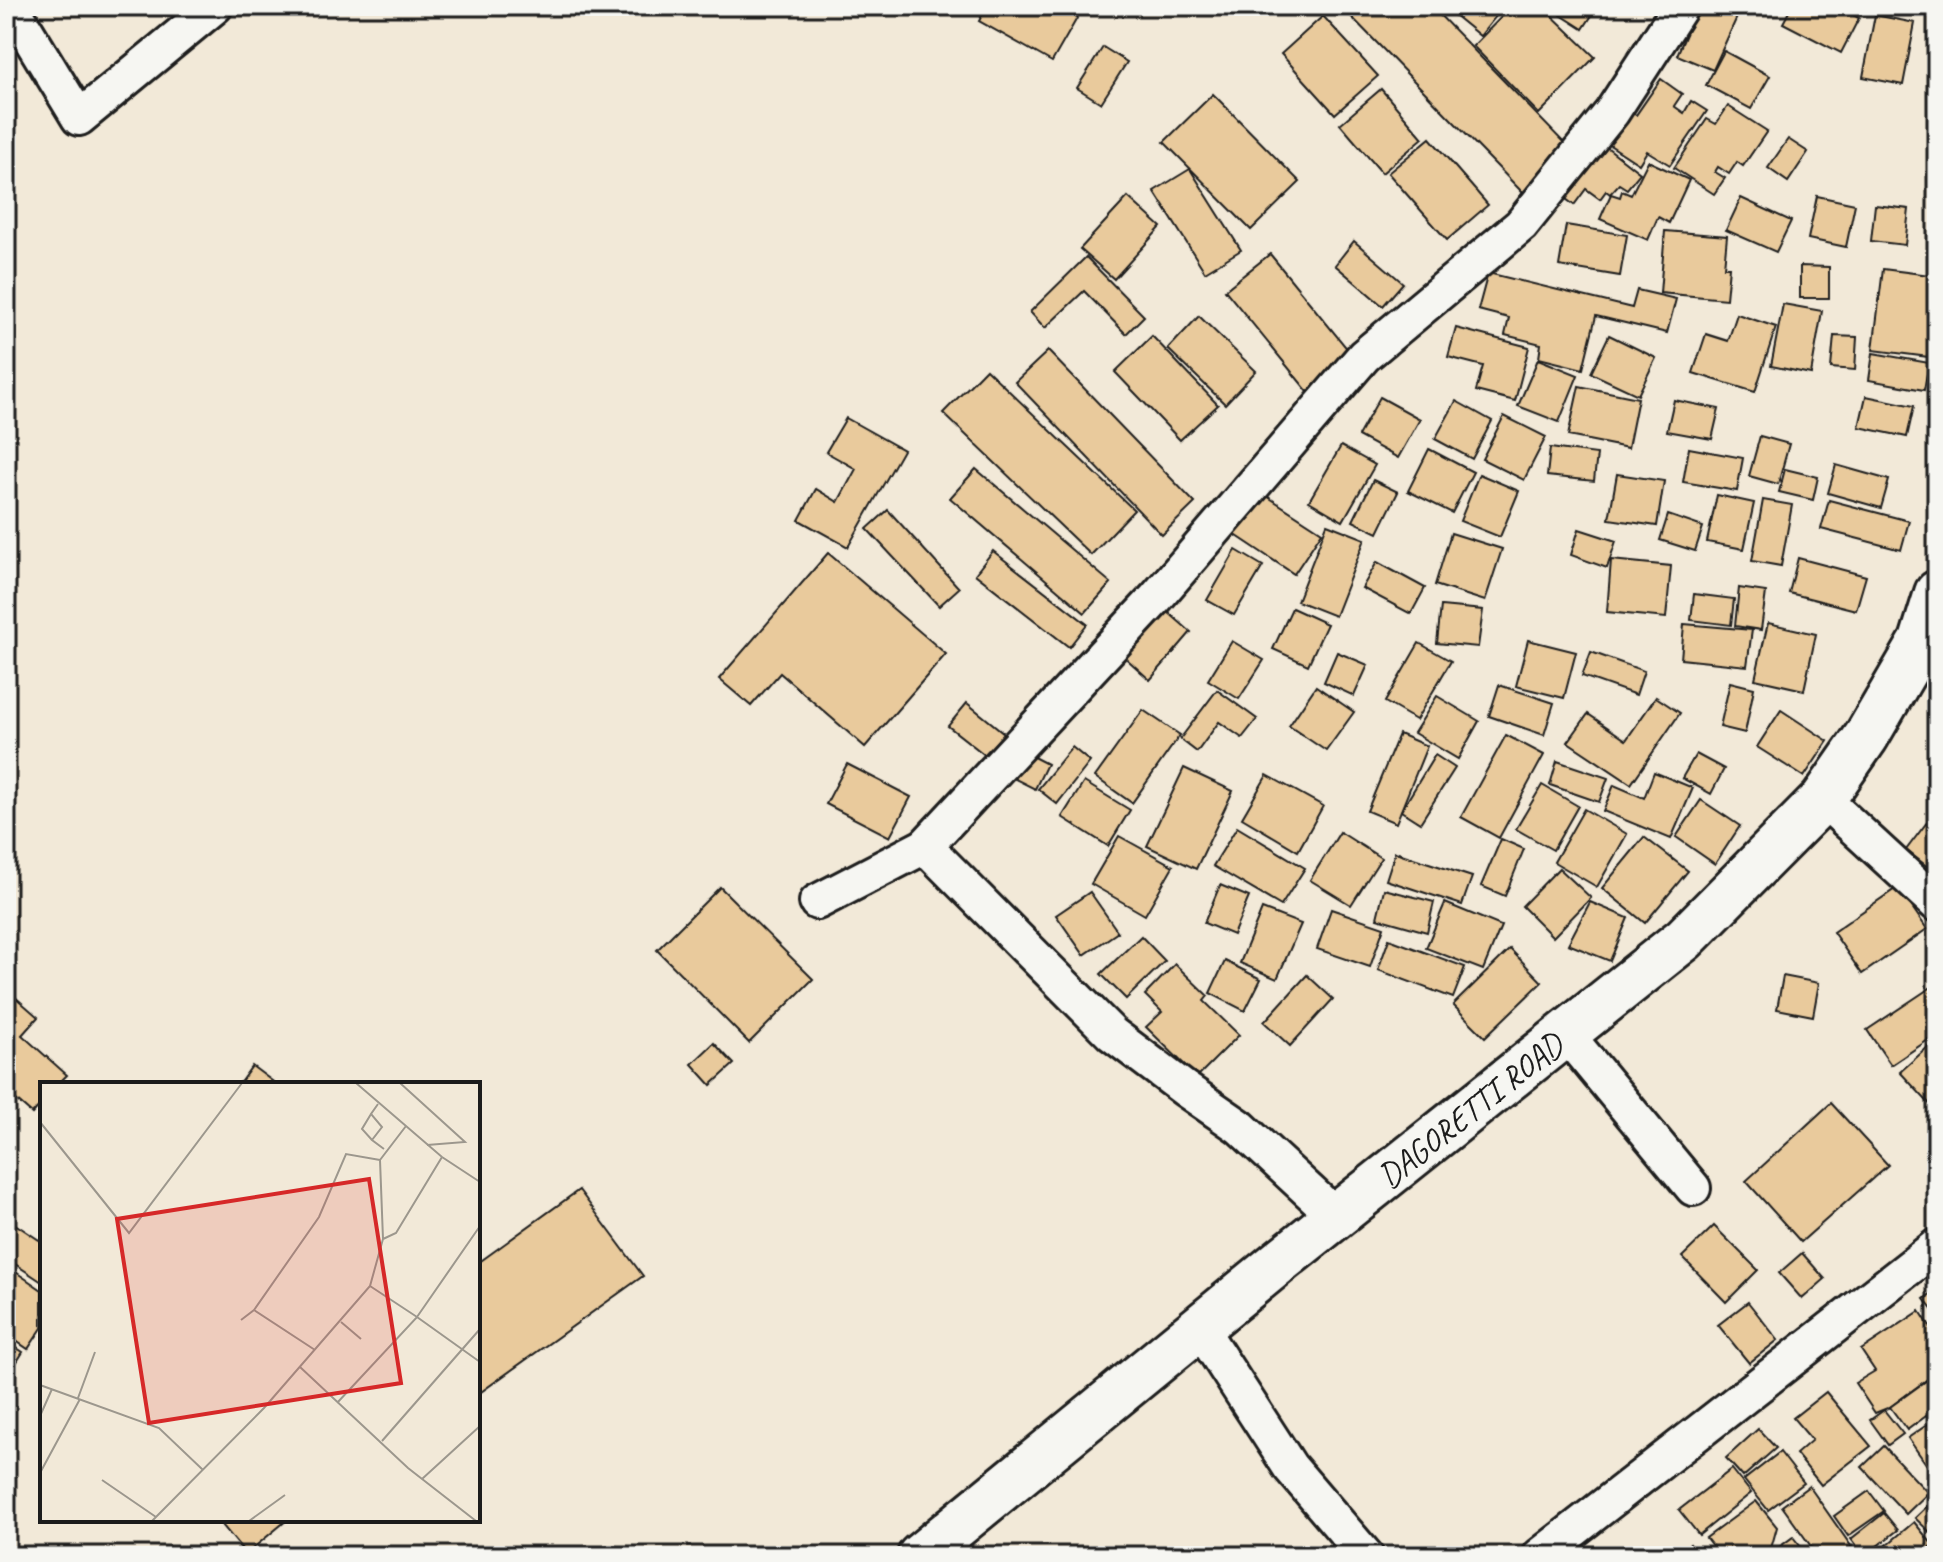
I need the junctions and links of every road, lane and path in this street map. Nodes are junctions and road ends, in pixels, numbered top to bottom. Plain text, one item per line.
1 (11, 6) edge
2 (215, 6) edge
3 (1681, 6) edge
4 (1937, 593) edge
5 (1823, 799) junction
6 (925, 846) junction
7 (817, 902) dead end
8 (1937, 904) edge
9 (1566, 1034) junction
10 (1693, 1188) dead end
11 (1336, 1216) junction
12 (1937, 1246) edge
13 (1200, 1328) junction
14 (920, 1556) edge
15 (1366, 1556) edge
16 (1540, 1556) edge

1 - 2 street
3 - 6 street
4 - 5 main road, DAGORETTI ROAD
5 - 8 street
5 - 9 main road, DAGORETTI ROAD
6 - 7 street
6 - 11 street
9 - 10 street
9 - 11 main road, DAGORETTI ROAD
11 - 13 main road, DAGORETTI ROAD
12 - 16 street
13 - 14 main road, DAGORETTI ROAD
13 - 15 street

